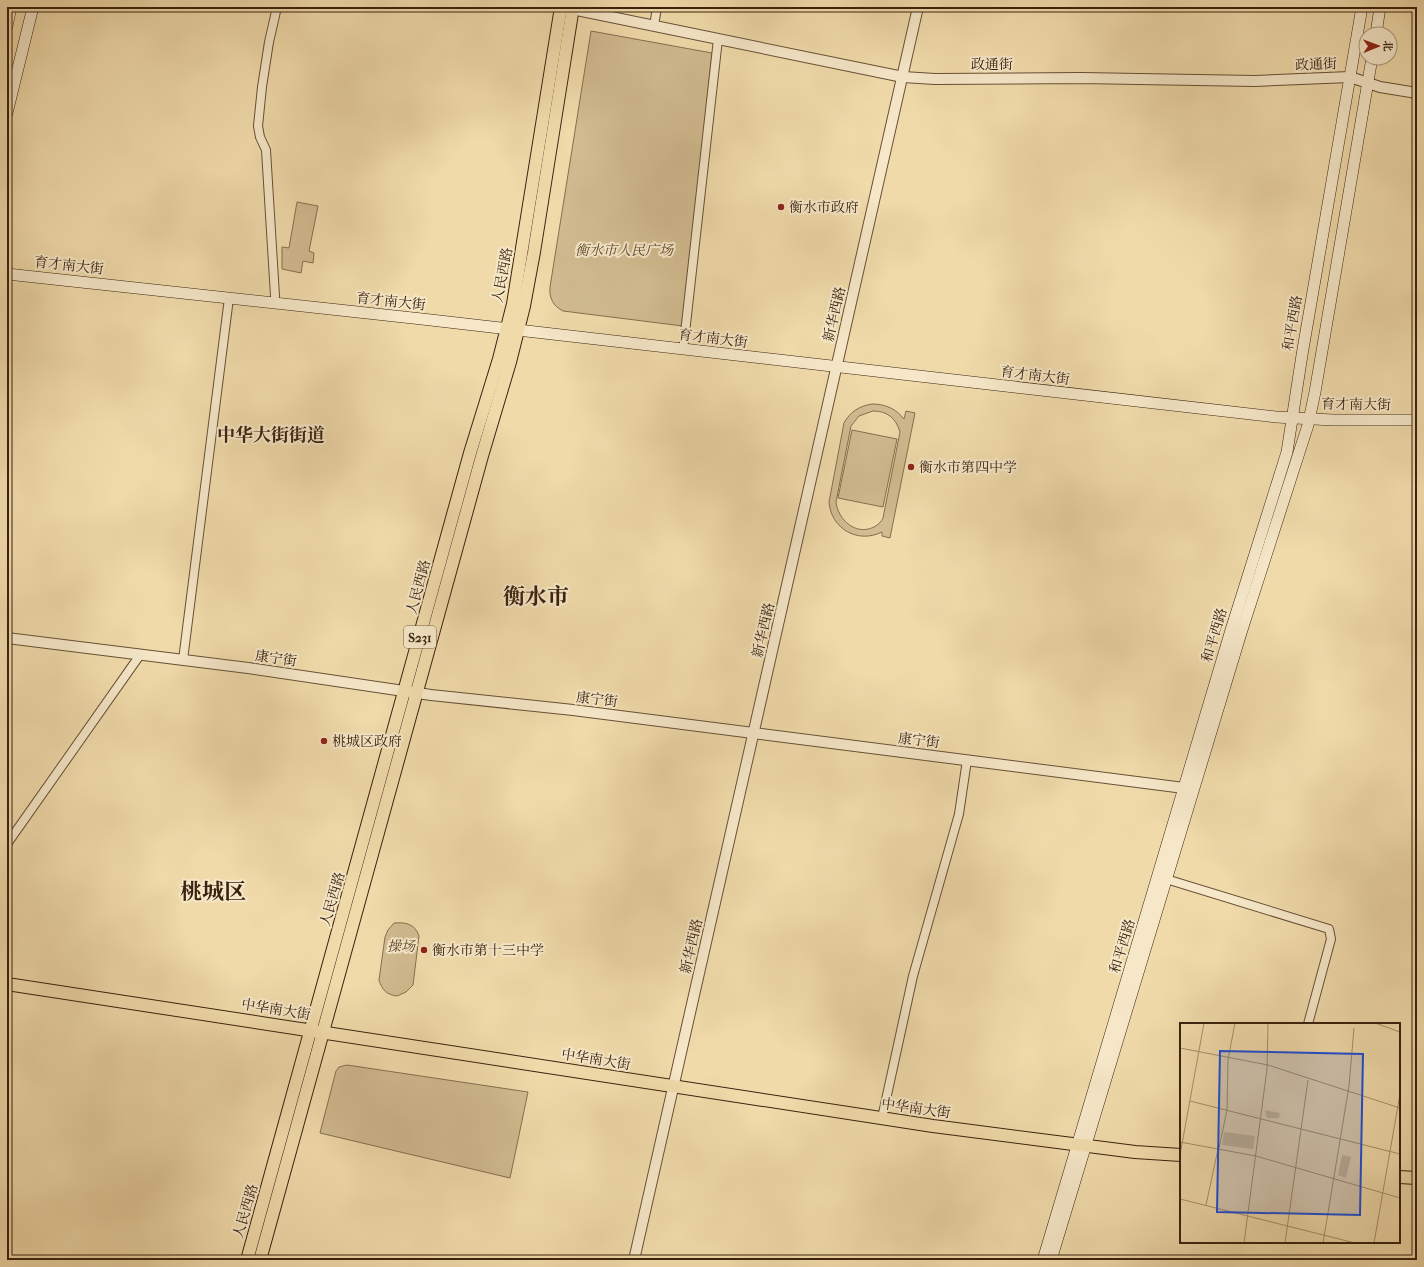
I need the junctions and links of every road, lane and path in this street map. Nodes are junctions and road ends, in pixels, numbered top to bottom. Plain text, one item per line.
1 (11, 7) edge
2 (33, 7) edge
3 (277, 7) edge
4 (657, 7) edge
5 (918, 7) edge
6 (1362, 7) edge
7 (1380, 7) edge
8 (569, 8) edge
9 (7, 26) edge
10 (654, 26) junction
11 (1377, 26) edge
12 (718, 39) junction
13 (1370, 66) edge
14 (902, 77) junction
15 (1350, 77) junction
16 (1367, 83) junction
17 (1417, 93) edge
18 (7, 113) edge
19 (7, 267) edge
20 (7, 274) edge
21 (275, 296) junction
22 (230, 298) junction
23 (513, 326) junction
24 (684, 342) junction
25 (838, 363) junction
26 (1417, 413) edge
27 (1293, 414) junction
28 (1310, 415) junction
29 (1417, 420) edge
30 (7, 638) edge
31 (140, 655) junction
32 (183, 660) junction
33 (411, 692) junction
34 (754, 733) junction
35 (967, 760) junction
36 (1184, 788) junction
37 (7, 844) edge
38 (1166, 879) junction
39 (7, 984) edge
40 (7, 991) edge
41 (1308, 1023) edge
42 (316, 1035) junction
43 (673, 1090) junction
44 (882, 1118) junction
45 (1081, 1149) junction
46 (1180, 1155) edge
47 (1180, 1163) edge
48 (1400, 1169) edge
49 (1417, 1170) edge
50 (1400, 1177) edge
51 (1417, 1178) edge
52 (247, 1260) edge
53 (260, 1260) edge
54 (634, 1260) edge
55 (1043, 1260) edge
56 (1052, 1260) edge

1 - 9 main road
2 - 18 main road
3 - 21 street
4 - 10 street
5 - 14 street, 新华西路
6 - 15 main road, 和平西路
7 - 11 main road
8 - 10 street, 政通街
8 - 23 main road, 人民西路 / S231
10 - 12 street, 政通街
12 - 14 street, 政通街
12 - 24 street
13 - 16 main road, 和平西路
14 - 15 street, 政通街
14 - 25 street, 新华西路
15 - 16 street, 政通街
15 - 27 main road, 和平西路
16 - 17 street, 政通街
16 - 28 main road, 和平西路
19 - 21 main road, 育才南大街
20 - 22 main road, 育才南大街
21 - 23 main road, 育才南大街
22 - 23 main road, 育才南大街
22 - 32 street
23 - 24 main road, 育才南大街
23 - 25 main road, 育才南大街
23 - 33 main road, 人民西路 / S231
24 - 25 main road, 育才南大街
25 - 27 main road, 育才南大街
25 - 34 street, 新华西路
26 - 28 main road, 育才南大街
27 - 28 main road, 育才南大街
27 - 36 main road, 和平西路
28 - 29 main road, 育才南大街
28 - 38 main road, 和平西路
30 - 31 street, 康宁街
31 - 32 street, 康宁街
31 - 37 street
32 - 33 street, 康宁街
33 - 34 street, 康宁街
33 - 42 main road, 人民西路 / S231
34 - 35 street, 康宁街
34 - 43 street, 新华西路
35 - 36 street, 康宁街
35 - 44 street
36 - 45 main road, 和平西路
38 - 41 street
38 - 45 main road, 和平西路
39 - 42 main road, 中华南大街
40 - 42 main road, 中华南大街
42 - 43 main road, 中华南大街
42 - 52 main road, 人民西路 / S231
42 - 53 main road, 人民西路 / S231
43 - 44 main road, 中华南大街
43 - 45 main road, 中华南大街
43 - 54 street, 新华西路
44 - 45 main road, 中华南大街
45 - 46 main road, 中华南大街
45 - 47 main road, 中华南大街
45 - 55 main road, 和平西路
45 - 56 main road, 和平西路
48 - 49 main road
50 - 51 main road

